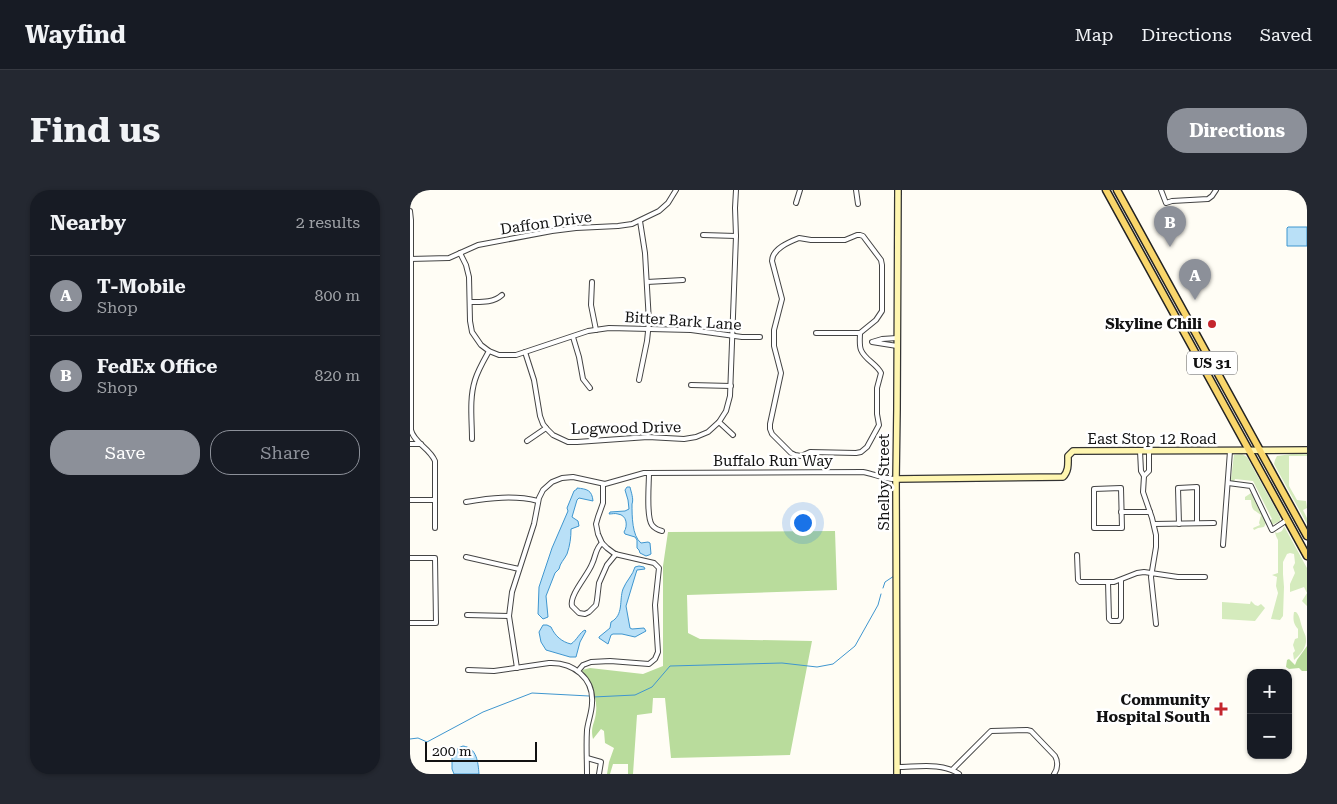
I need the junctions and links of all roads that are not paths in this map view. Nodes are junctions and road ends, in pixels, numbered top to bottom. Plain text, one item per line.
1 (676, 190) edge
2 (736, 190) edge
3 (800, 190) edge
4 (856, 190) edge
5 (898, 190) edge
6 (1106, 190) edge
7 (1117, 190) edge
8 (1161, 190) edge
9 (1216, 190) edge
10 (796, 203) dead end
11 (858, 204) dead end
12 (410, 211) edge
13 (640, 221) junction
14 (703, 236) dead end
15 (736, 236) junction
16 (460, 253) junction
17 (411, 259) edge
18 (682, 280) dead end
19 (592, 282) dead end
20 (647, 282) junction
21 (502, 295) dead end
22 (470, 302) junction
23 (649, 328) junction
24 (596, 330) junction
25 (816, 333) dead end
26 (860, 333) junction
27 (732, 335) junction
28 (573, 337) junction
29 (760, 337) dead end
30 (897, 338) junction
31 (860, 342) junction
32 (872, 342) junction
33 (897, 346) junction
34 (489, 351) junction
35 (525, 352) junction
36 (639, 380) dead end
37 (691, 385) dead end
38 (731, 386) junction
39 (590, 388) dead end
40 (719, 422) junction
41 (546, 428) junction
42 (733, 435) dead end
43 (472, 440) dead end
44 (528, 441) dead end
45 (410, 444) edge
46 (421, 444) junction
47 (1260, 450) junction
48 (1307, 450) edge
49 (1140, 451) junction
50 (1149, 451) junction
51 (1230, 451) junction
52 (1249, 451) junction
53 (649, 473) junction
54 (1144, 476) junction
55 (896, 479) junction
56 (1228, 483) junction
57 (603, 484) junction
58 (410, 500) edge
59 (435, 500) junction
60 (538, 501) junction
61 (466, 502) dead end
62 (1122, 512) junction
63 (1150, 512) junction
64 (1287, 520) junction
65 (1197, 523) junction
66 (1214, 523) dead end
67 (1154, 524) junction
68 (1179, 524) junction
69 (435, 528) dead end
70 (662, 531) dead end
71 (1307, 537) edge
72 (602, 542) junction
73 (1300, 542) junction
74 (1223, 545) dead end
75 (616, 554) junction
76 (1077, 555) dead end
77 (1307, 556) edge
78 (466, 557) dead end
79 (410, 558) edge
80 (519, 569) junction
81 (1151, 573) junction
82 (1205, 578) dead end
83 (1120, 580) junction
84 (1108, 582) junction
85 (467, 615) dead end
86 (509, 616) junction
87 (410, 624) edge
88 (1156, 624) dead end
89 (517, 668) junction
90 (468, 670) dead end
91 (578, 671) junction
92 (587, 758) junction
93 (897, 767) junction
94 (952, 770) junction
95 (1055, 773) edge
96 (587, 774) edge
97 (599, 774) edge
98 (897, 774) edge
99 (959, 774) edge

1 - 13 street, Daffon Drive
2 - 15 street
3 - 10 street
4 - 11 street
5 - 30 street, Shelby Street
6 - 52 main road, US 31
7 - 47 main road, US 31
8 - 9 street
12 - 17 street
13 - 16 street, Daffon Drive
13 - 20 street
14 - 15 street
15 - 27 street
16 - 17 street, Daffon Drive
16 - 22 street
17 - 46 street
18 - 20 street
19 - 24 street
20 - 23 street
21 - 22 street
22 - 34 street
23 - 24 street, Bitter Bark Lane
23 - 27 street, Bitter Bark Lane
23 - 36 street
24 - 28 street, Bitter Bark Lane
25 - 26 street
26 - 31 street
26 - 31 street
27 - 29 street, Bitter Bark Lane
27 - 38 street
28 - 35 street, Bitter Bark Lane
28 - 39 street
30 - 32 street
30 - 33 street, Shelby Street
31 - 32 street
32 - 33 street
33 - 55 street, Shelby Street
34 - 35 street, Bitter Bark Lane
34 - 43 street
35 - 41 street
37 - 38 street
38 - 40 street
40 - 41 street, Logwood Drive
40 - 42 street
41 - 44 street
45 - 46 street
46 - 59 street
47 - 48 street, East Stop 12 Road
47 - 52 street, East Stop 12 Road
47 - 71 main road, US 31
49 - 50 street, East Stop 12 Road
49 - 54 street
49 - 55 street, East Stop 12 Road
50 - 51 street, East Stop 12 Road
50 - 54 street
51 - 52 street, East Stop 12 Road
51 - 56 street
52 - 64 main road, US 31
53 - 55 street, Buffalo Run Way
53 - 57 street, Buffalo Run Way
53 - 70 street
54 - 63 street
55 - 93 street, Shelby Street
56 - 64 street
56 - 74 street
57 - 60 street
57 - 72 street
58 - 59 street
59 - 69 street
60 - 61 street
60 - 80 street
62 - 62 street
62 - 63 street
63 - 67 street
64 - 73 main road, US 31
65 - 66 street
65 - 68 street
65 - 68 street
67 - 68 street
67 - 81 street
71 - 73 street
72 - 75 street
72 - 75 street
73 - 77 main road, US 31
75 - 91 street
76 - 84 street
78 - 80 street
79 - 87 street
80 - 86 street
81 - 82 street
81 - 83 street
81 - 88 street
83 - 84 street
83 - 84 street
85 - 86 street
86 - 89 street
89 - 90 street
89 - 91 street
91 - 92 street
92 - 96 street
92 - 97 street
93 - 94 street
93 - 98 street, Shelby Street
94 - 95 street
94 - 99 street

